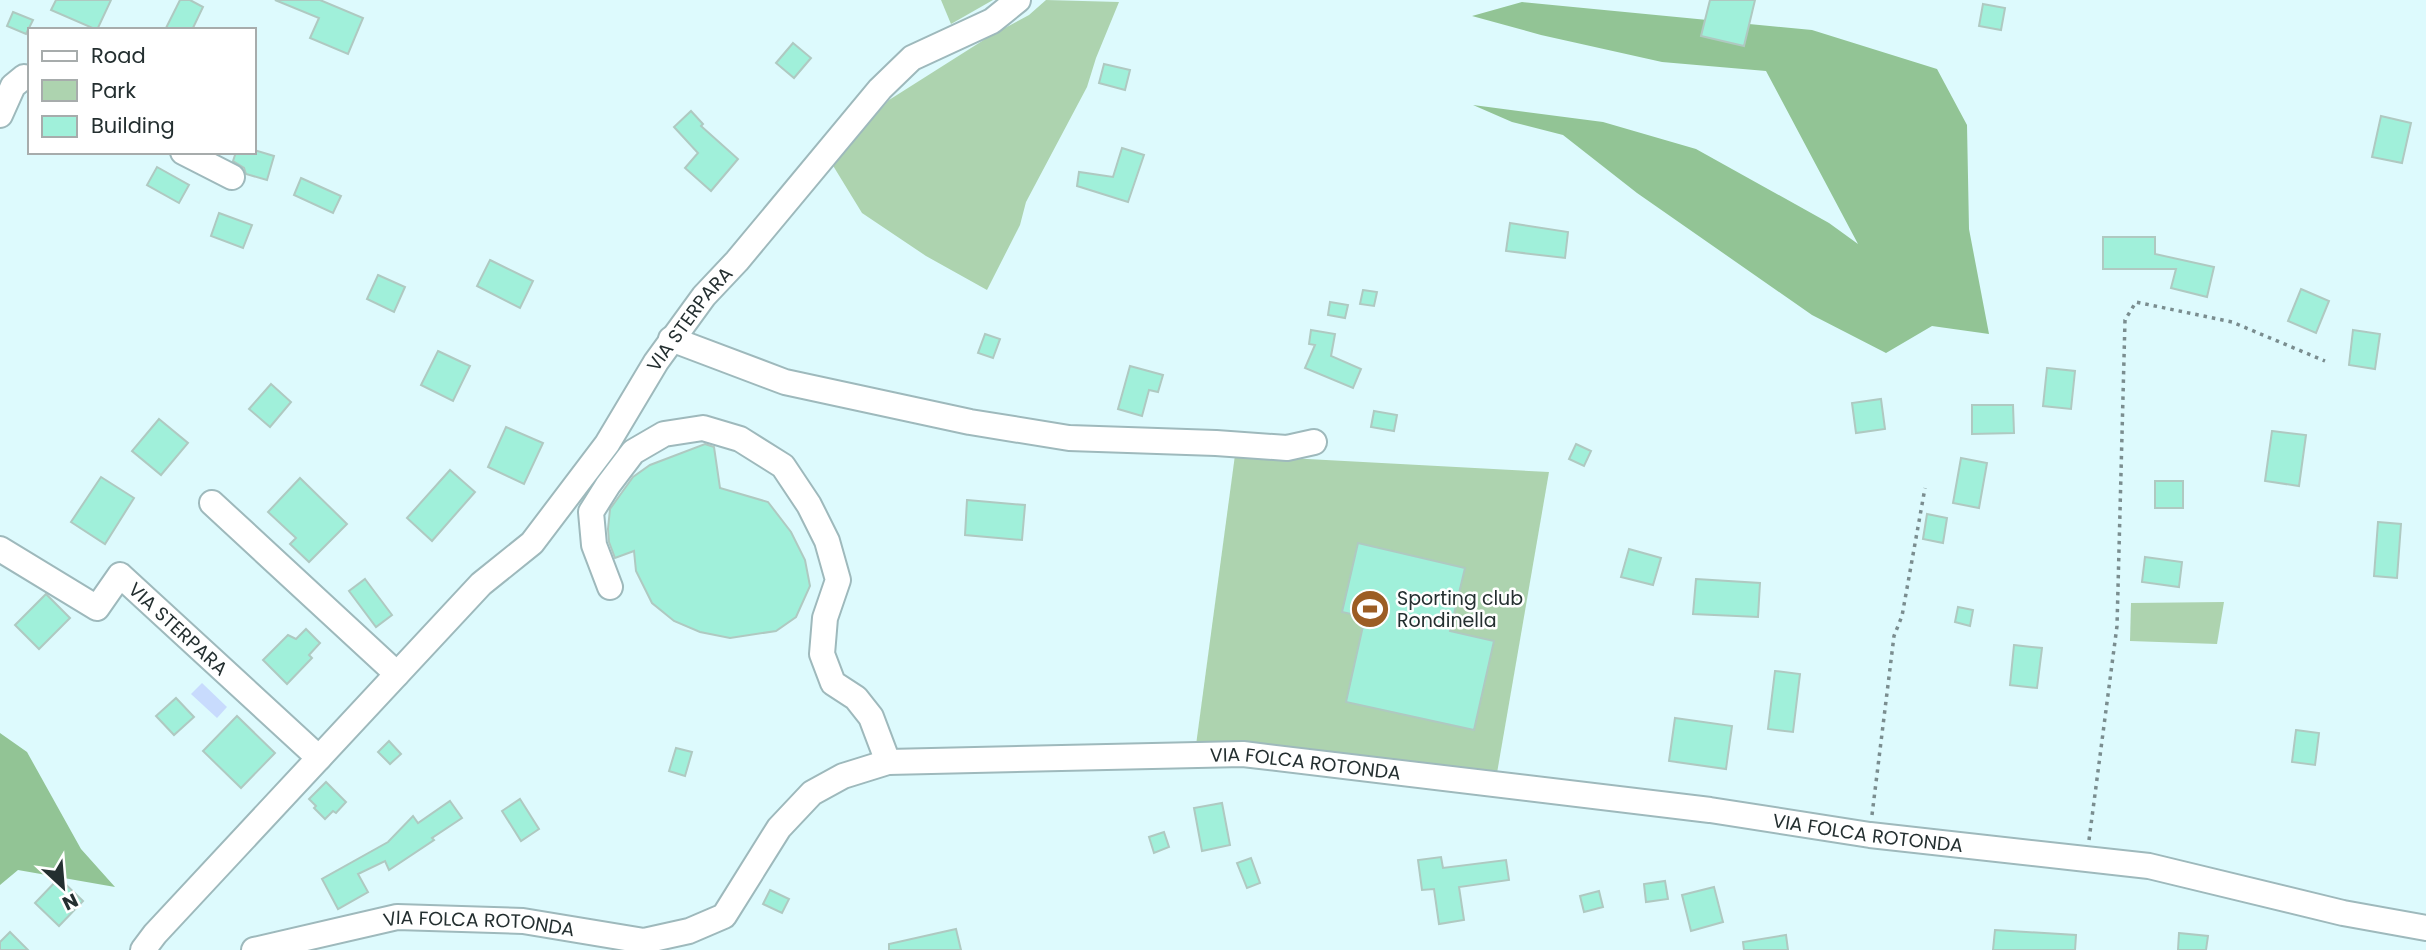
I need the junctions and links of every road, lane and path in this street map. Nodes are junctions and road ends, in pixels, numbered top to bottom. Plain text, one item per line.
1 (1018, 0) edge
2 (28, 78) edge
3 (0, 115) edge
4 (187, 154) edge
5 (232, 177) dead end
6 (671, 339) junction
7 (2325, 361) dead end
8 (1314, 442) dead end
9 (1925, 488) dead end
10 (212, 503) dead end
11 (0, 549) edge
12 (610, 587) dead end
13 (397, 674) junction
14 (319, 758) junction
15 (888, 762) junction
16 (1870, 835) junction
17 (2086, 859) junction
18 (2426, 928) edge
19 (143, 950) edge
20 (254, 950) edge

1 - 6 street, VIA STERPARA
2 - 3 street
4 - 5 street
6 - 8 street
6 - 13 street, VIA STERPARA
7 - 17 path
9 - 16 path
10 - 13 street
11 - 14 street, VIA STERPARA
12 - 15 street
13 - 14 street, VIA STERPARA
14 - 19 street, VIA STERPARA
15 - 16 street, VIA FOLCA ROTONDA
15 - 20 street, VIA FOLCA ROTONDA
16 - 17 street, VIA FOLCA ROTONDA
17 - 18 street, VIA FOLCA ROTONDA

